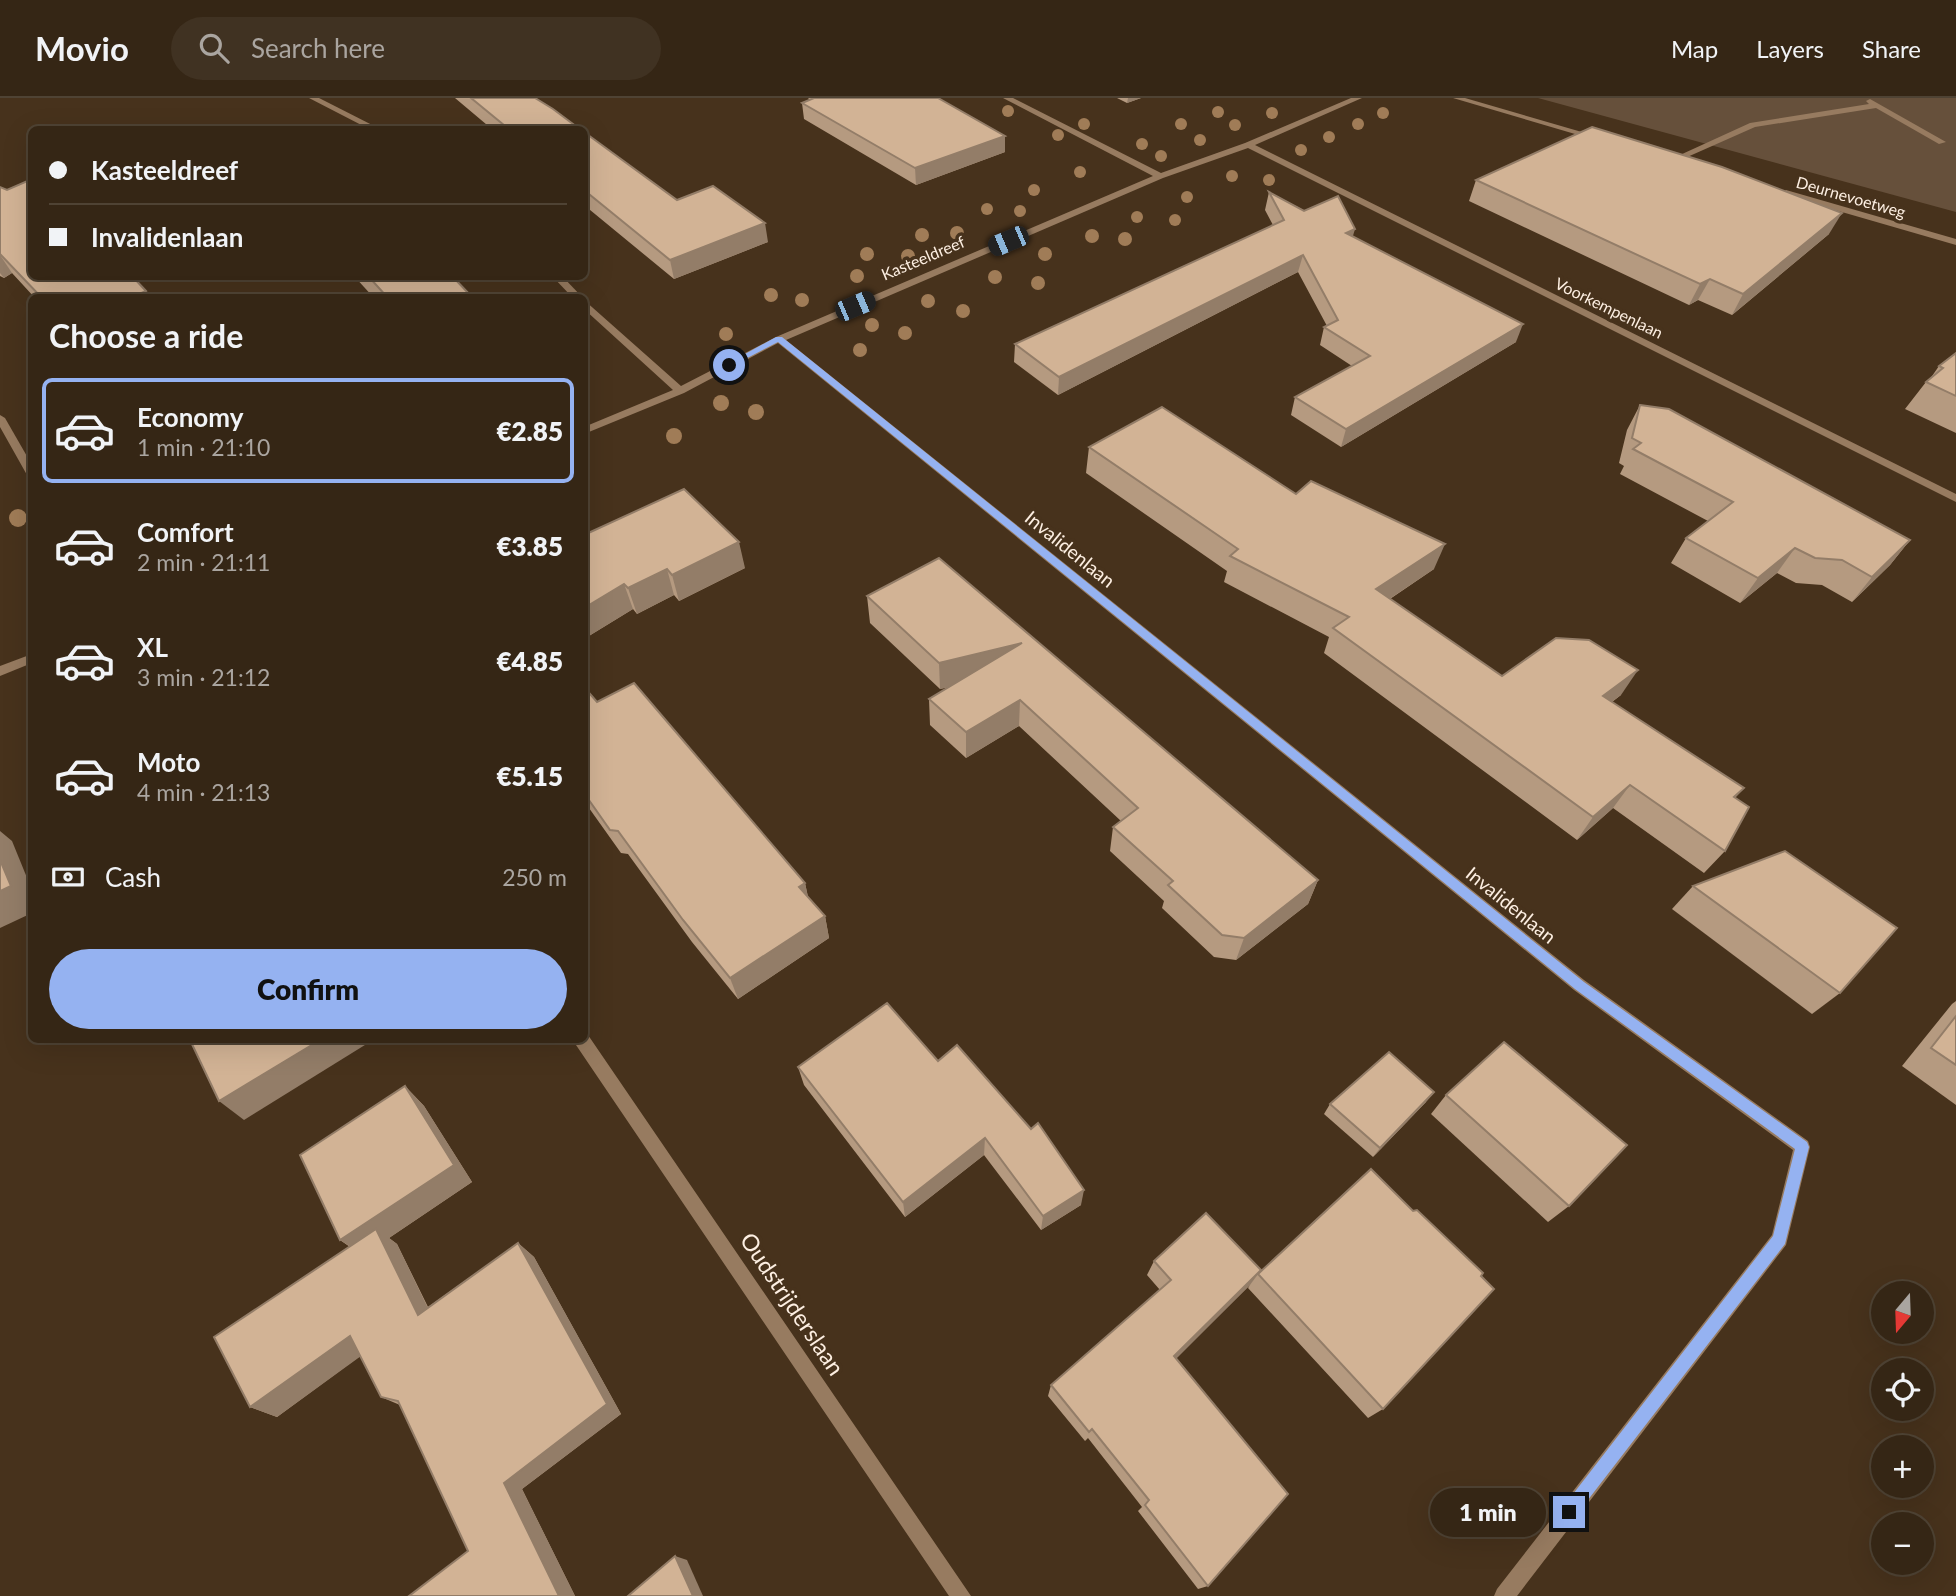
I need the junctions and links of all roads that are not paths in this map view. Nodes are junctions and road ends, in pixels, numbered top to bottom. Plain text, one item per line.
1 (313, 98) edge
2 (1007, 98) edge
3 (1358, 98) edge
4 (1457, 98) edge
5 (1864, 98) edge
6 (1877, 105) junction
7 (370, 126) edge
8 (1608, 141) edge
9 (1942, 142) dead end
10 (1248, 145) junction
11 (1660, 156) edge
12 (1673, 160) junction
13 (1685, 163) edge
14 (1160, 176) junction
15 (1770, 189) edge
16 (1956, 242) edge
17 (560, 280) edge
18 (575, 294) edge
19 (588, 307) edge
20 (779, 339) junction
21 (680, 391) junction
22 (0, 418) edge
23 (588, 429) edge
24 (28, 468) edge
25 (1956, 498) edge
26 (28, 659) edge
27 (0, 671) edge
28 (584, 1043) edge
29 (961, 1596) edge
30 (1504, 1596) edge

1 - 7 street
2 - 14 street
3 - 10 street, Kasteeldreef
4 - 8 street
5 - 6 street
6 - 9 street
6 - 12 street
10 - 14 street, Kasteeldreef
10 - 25 street, Voorkempenlaan
11 - 12 street
12 - 13 street
14 - 20 street, Kasteeldreef
15 - 16 street, Deurnevoetweg
17 - 18 street
19 - 21 street
20 - 21 street, Kasteeldreef
20 - 30 street, Invalidenlaan
21 - 23 street, Kasteeldreef
22 - 24 street
26 - 27 street
28 - 29 street, Oudstrijderslaan

